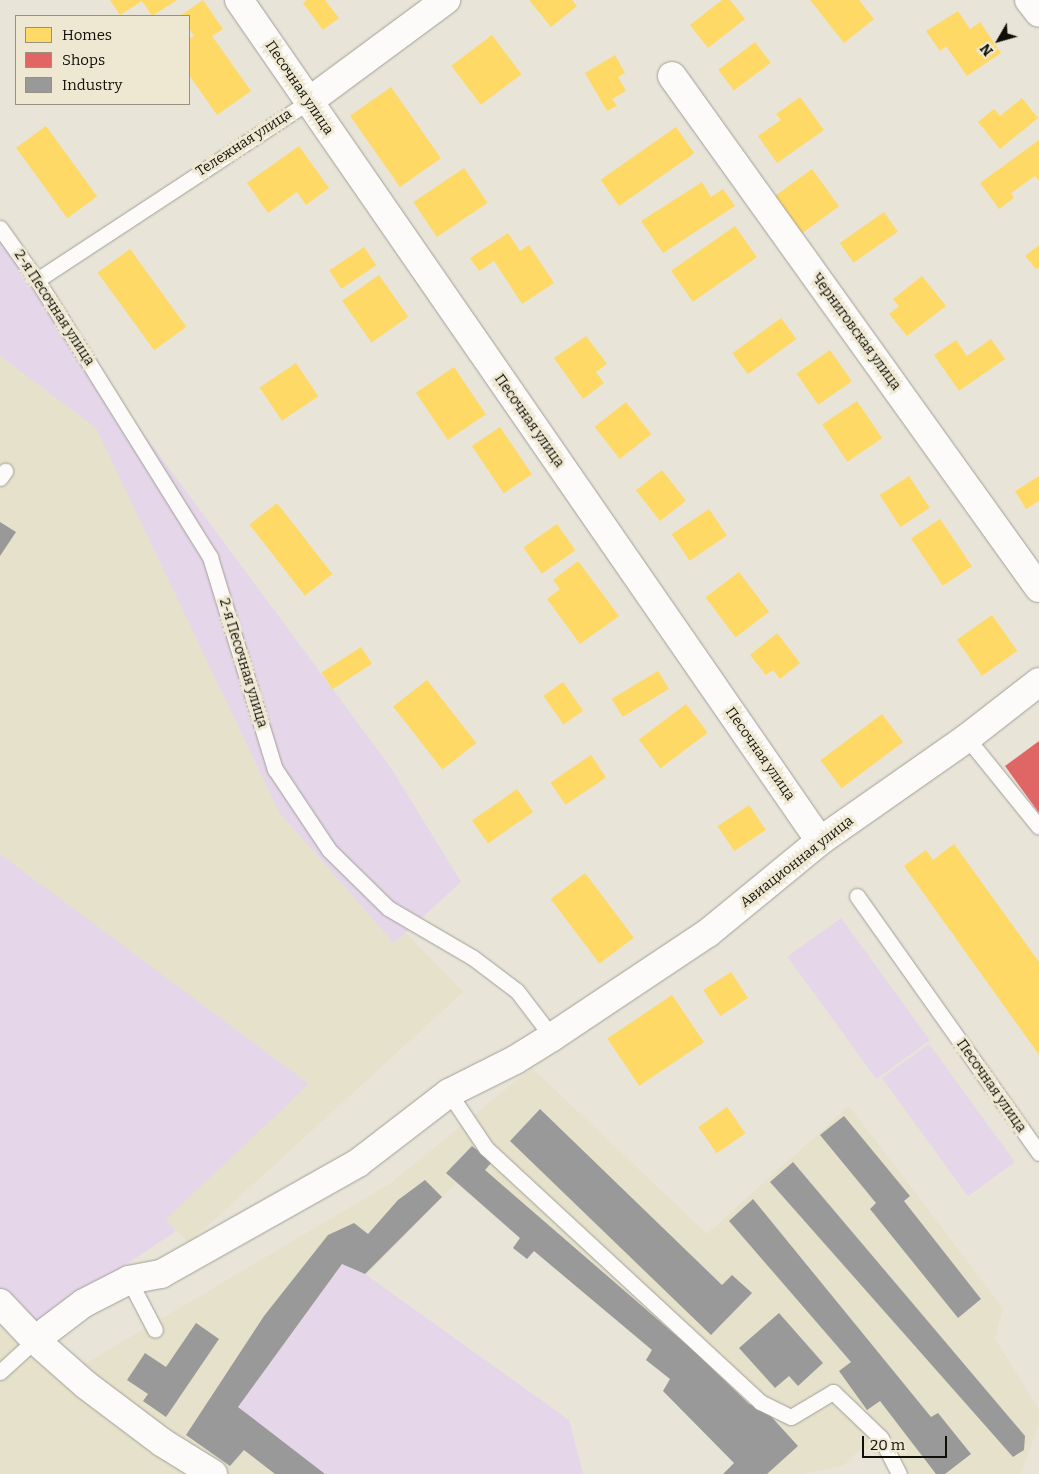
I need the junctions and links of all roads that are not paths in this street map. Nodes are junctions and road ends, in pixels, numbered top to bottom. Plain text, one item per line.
1 (239, 0) edge
2 (446, 0) edge
3 (1029, 0) edge
4 (1039, 14) edge
5 (672, 76) dead end
6 (308, 102) junction
7 (0, 228) edge
8 (37, 280) junction
9 (1039, 588) edge
10 (1039, 682) edge
11 (967, 738) junction
12 (1039, 827) edge
13 (820, 841) junction
14 (858, 896) dead end
15 (552, 1037) junction
16 (449, 1093) junction
17 (1039, 1153) edge
18 (129, 1280) junction
19 (0, 1303) edge
20 (155, 1330) dead end
21 (35, 1340) junction
22 (0, 1372) edge
23 (213, 1474) edge
24 (899, 1474) edge

1 - 6 street, Песочная улица
2 - 6 street, Тележная улица
3 - 4 street
5 - 9 street, Черниговская улица
6 - 8 lane, Тележная улица
6 - 13 street, Песочная улица
7 - 8 lane, 2-я Песочная улица
8 - 15 lane, 2-я Песочная улица
10 - 11 street, Авиационная улица
11 - 12 lane
11 - 13 street, Авиационная улица
13 - 15 street, Авиационная улица
14 - 17 lane, Песочная улица
15 - 16 street, Авиационная улица
16 - 18 street, Авиационная улица
16 - 24 lane
18 - 20 lane
18 - 21 street, Авиационная улица
19 - 21 street
21 - 22 lane
21 - 23 street

